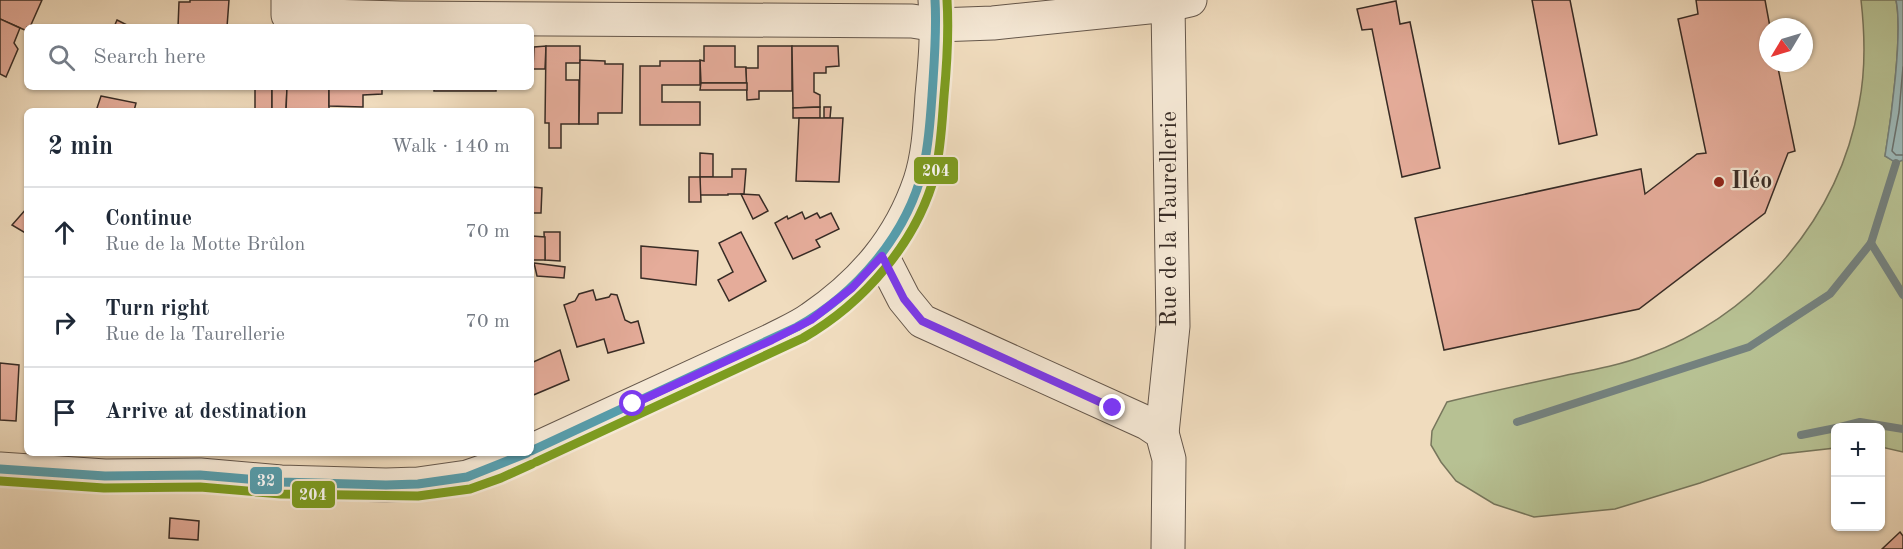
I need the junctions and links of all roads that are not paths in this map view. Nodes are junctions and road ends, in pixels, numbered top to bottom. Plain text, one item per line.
1 (288, 0) edge
2 (1179, 2) edge
3 (936, 12) edge
4 (882, 256) junction
5 (1162, 432) junction
6 (534, 450) edge
7 (520, 456) edge
8 (0, 469) edge
9 (1168, 549) edge

1 - 3 street
2 - 3 street
2 - 5 street, Rue de la Taurellerie
3 - 4 street
4 - 5 street
4 - 6 street
5 - 9 street, Rue de la Taurellerie
7 - 8 street

